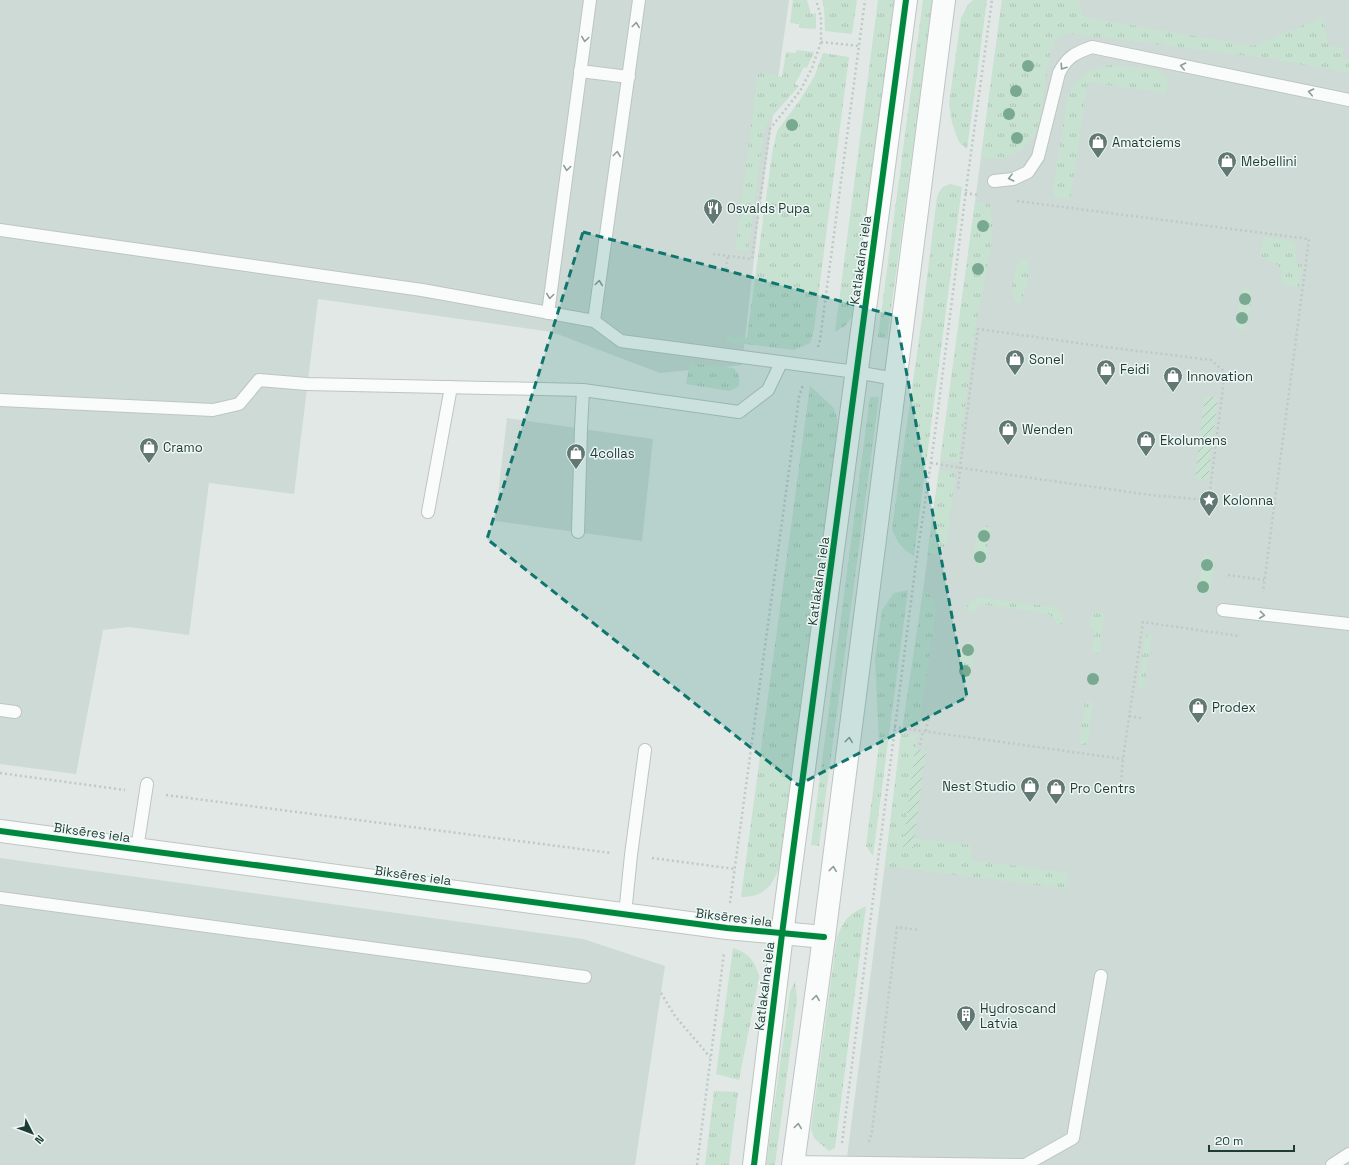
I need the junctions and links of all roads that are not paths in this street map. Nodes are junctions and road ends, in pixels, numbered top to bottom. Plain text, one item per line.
1 (590, 0) edge
2 (639, 0) edge
3 (906, 0) edge
4 (944, 0) edge
5 (580, 71) junction
6 (628, 76) junction
7 (1349, 100) edge
8 (994, 181) dead end
9 (0, 230) edge
10 (548, 313) junction
11 (594, 321) junction
12 (781, 363) junction
13 (856, 372) junction
14 (895, 379) junction
15 (451, 387) junction
16 (583, 390) junction
17 (0, 400) edge
18 (428, 512) dead end
19 (578, 532) dead end
20 (1223, 610) dead end
21 (1349, 624) edge
22 (0, 710) edge
23 (15, 712) dead end
24 (645, 750) dead end
25 (146, 788) road end
26 (0, 831) edge
27 (137, 849) junction
28 (0, 898) edge
29 (625, 914) junction
30 (782, 934) junction
31 (824, 937) junction
32 (1101, 976) dead end
33 (586, 977) dead end
34 (1349, 1154) edge
35 (793, 1163) edge
36 (754, 1165) edge
37 (1332, 1165) edge

1 -> 5 lane
6 -> 2 lane
3 - 13 street, Katlakalna iela
4 - 14 street
5 - 6 lane
5 -> 10 lane
11 -> 6 lane
7 -> 8 lane
9 - 10 lane
10 - 11 lane
11 - 12 lane
12 - 13 lane
12 - 16 lane
13 - 14 lane
13 - 30 street, Katlakalna iela
31 -> 14 street
15 - 16 lane
15 - 17 lane
15 - 18 lane
16 - 19 lane
20 -> 21 lane
22 - 23 lane
24 - 29 lane
25 - 27 lane
26 - 27 street, Biksēres iela
27 - 29 street, Biksēres iela
28 - 33 lane
29 - 30 street, Biksēres iela
30 - 31 street, Biksēres iela
30 - 36 street, Katlakalna iela
35 -> 31 street
32 - 35 lane
34 - 37 lane

